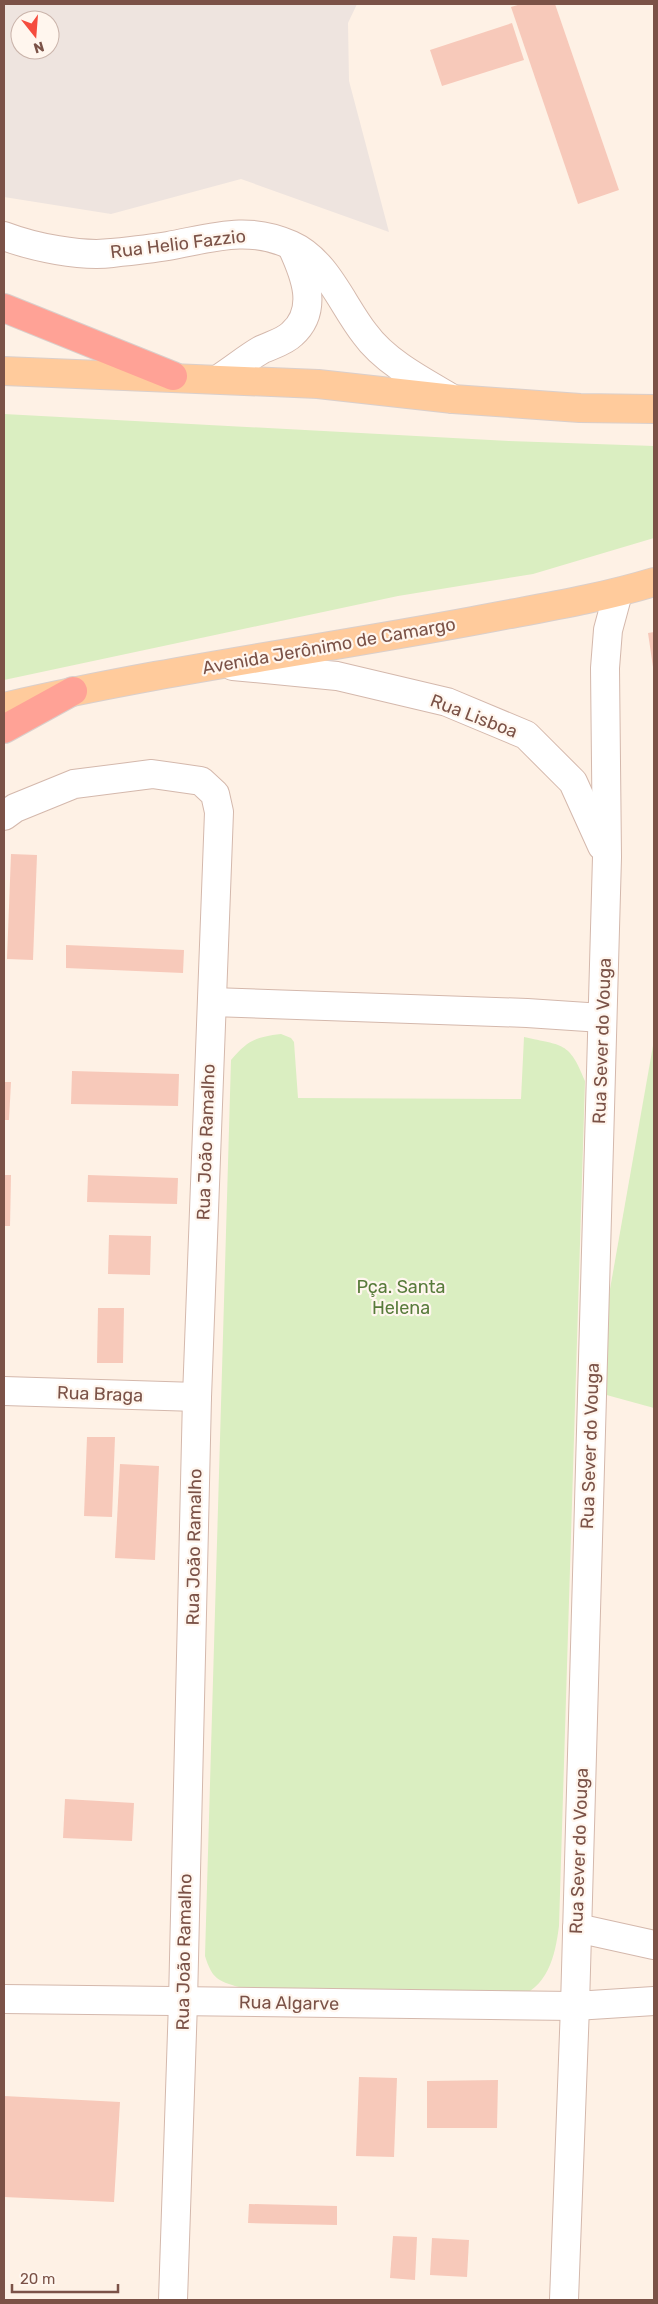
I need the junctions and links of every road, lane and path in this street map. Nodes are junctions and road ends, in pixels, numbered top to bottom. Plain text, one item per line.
1 (4, 236) edge
2 (292, 245) junction
3 (4, 308) edge
4 (4, 371) edge
5 (173, 376) junction
6 (220, 378) junction
7 (453, 399) junction
8 (580, 408) junction
9 (654, 409) edge
10 (654, 426) edge
11 (642, 585) edge
12 (217, 664) junction
13 (73, 691) junction
14 (4, 707) edge
15 (4, 729) edge
16 (4, 816) edge
17 (607, 856) junction
18 (212, 1002) junction
19 (602, 1018) junction
20 (4, 1391) edge
21 (197, 1397) junction
22 (577, 1928) junction
23 (654, 1945) edge
24 (4, 2000) edge
25 (654, 2001) edge
26 (183, 2002) junction
27 (575, 2006) junction
28 (173, 2300) edge
29 (564, 2300) edge

1 - 2 street, Rua Helio Fazzio
2 - 6 street
2 - 7 street, Rua Helio Fazzio
3 - 5 highway
4 - 5 main road
5 - 6 main road
6 - 7 main road
7 - 8 main road
8 - 9 main road
8 - 10 main road
11 - 12 main road, Avenida Jerônimo de Camargo
11 - 17 street, Rua Sever do Vouga
12 - 13 main road, Avenida Jerônimo de Camargo
12 - 17 street, Rua Lisboa
13 - 14 main road, Avenida Jerônimo de Camargo
13 - 15 highway
16 - 18 street, Rua João Ramalho
17 - 19 street, Rua Sever do Vouga
18 - 19 street
18 - 21 street, Rua João Ramalho
19 - 22 street, Rua Sever do Vouga
20 - 21 street, Rua Braga
21 - 26 street, Rua João Ramalho
22 - 23 street
22 - 27 street, Rua Sever do Vouga
24 - 26 street, Rua Algarve
25 - 27 street, Rua Algarve
26 - 27 street, Rua Algarve
26 - 28 street, Rua João Ramalho
27 - 29 street, Rua Sever do Vouga

